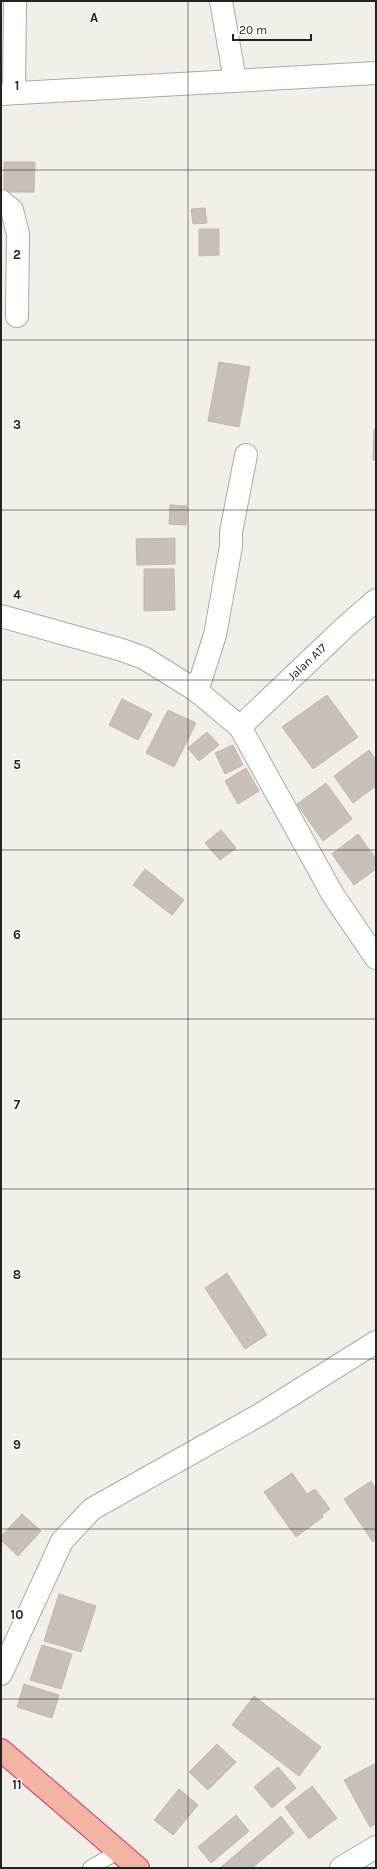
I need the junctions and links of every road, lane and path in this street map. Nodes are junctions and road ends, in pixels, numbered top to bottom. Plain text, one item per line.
1 (15, 1) edge
2 (221, 1) edge
3 (376, 72) edge
4 (235, 80) junction
5 (8, 94) edge
6 (1, 201) edge
7 (17, 316) dead end
8 (246, 455) dead end
9 (376, 600) edge
10 (1, 616) edge
11 (196, 691) junction
12 (240, 726) junction
13 (376, 958) edge
14 (376, 1342) edge
15 (1, 1674) edge
16 (1, 1750) edge
17 (376, 1847) edge
18 (119, 1851) junction
19 (90, 1868) edge
20 (138, 1868) edge
21 (341, 1868) edge

1 - 5 street
2 - 4 street
3 - 4 street
4 - 5 street
6 - 7 street
8 - 11 street
9 - 12 street, Jalan A17
10 - 11 street
11 - 12 street
12 - 13 street
14 - 15 street
16 - 18 highway
17 - 21 street
18 - 19 lane
18 - 20 highway

